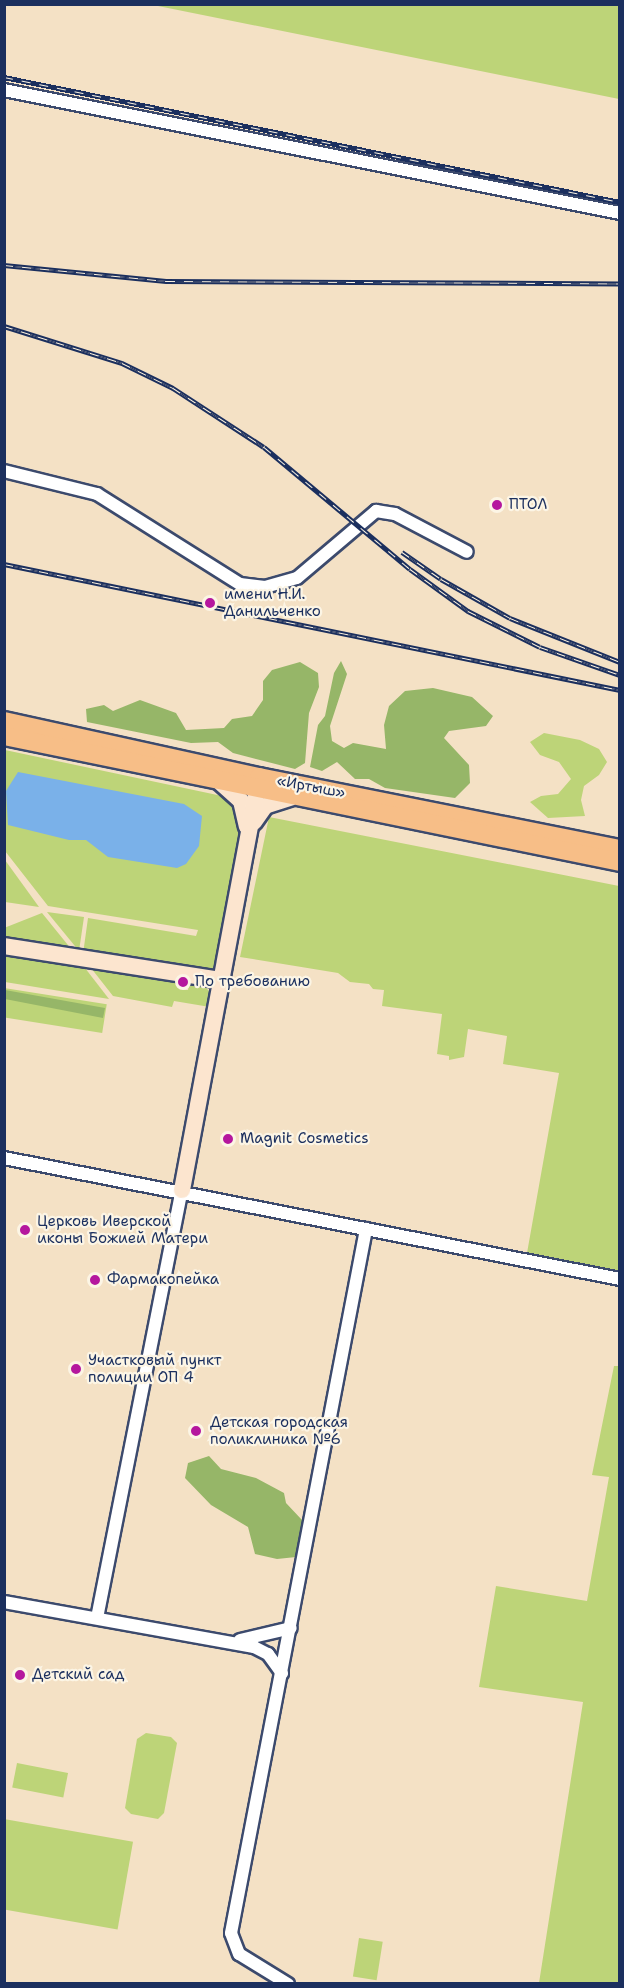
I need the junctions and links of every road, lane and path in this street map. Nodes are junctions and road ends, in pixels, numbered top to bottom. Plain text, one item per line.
1 (4, 90) edge
2 (620, 213) edge
3 (4, 471) edge
4 (467, 552) dead end
5 (4, 721) edge
6 (4, 736) edge
7 (221, 783) junction
8 (258, 783) junction
9 (292, 797) junction
10 (248, 833) junction
11 (620, 849) edge
12 (620, 862) edge
13 (4, 946) edge
14 (220, 980) junction
15 (4, 1158) edge
16 (182, 1190) junction
17 (366, 1229) junction
18 (620, 1279) edge
19 (4, 1602) edge
20 (97, 1618) junction
21 (291, 1628) junction
22 (231, 1641) junction
23 (282, 1673) junction
24 (288, 1983) edge

1 - 2 street
3 - 4 street
5 - 8 main road, «Иртыш»
6 - 7 main road, «Иртыш»
7 - 8 main road, «Иртыш»
7 - 10 street
8 - 9 main road, «Иртыш»
8 - 10 street
8 - 11 main road, «Иртыш»
9 - 10 street
9 - 12 main road, «Иртыш»
10 - 14 street
13 - 14 street
14 - 16 street
15 - 16 street
16 - 17 street
16 - 20 street
17 - 18 street
17 - 21 street
19 - 20 street
20 - 22 street
21 - 22 street
21 - 23 street
22 - 23 street
23 - 24 street

